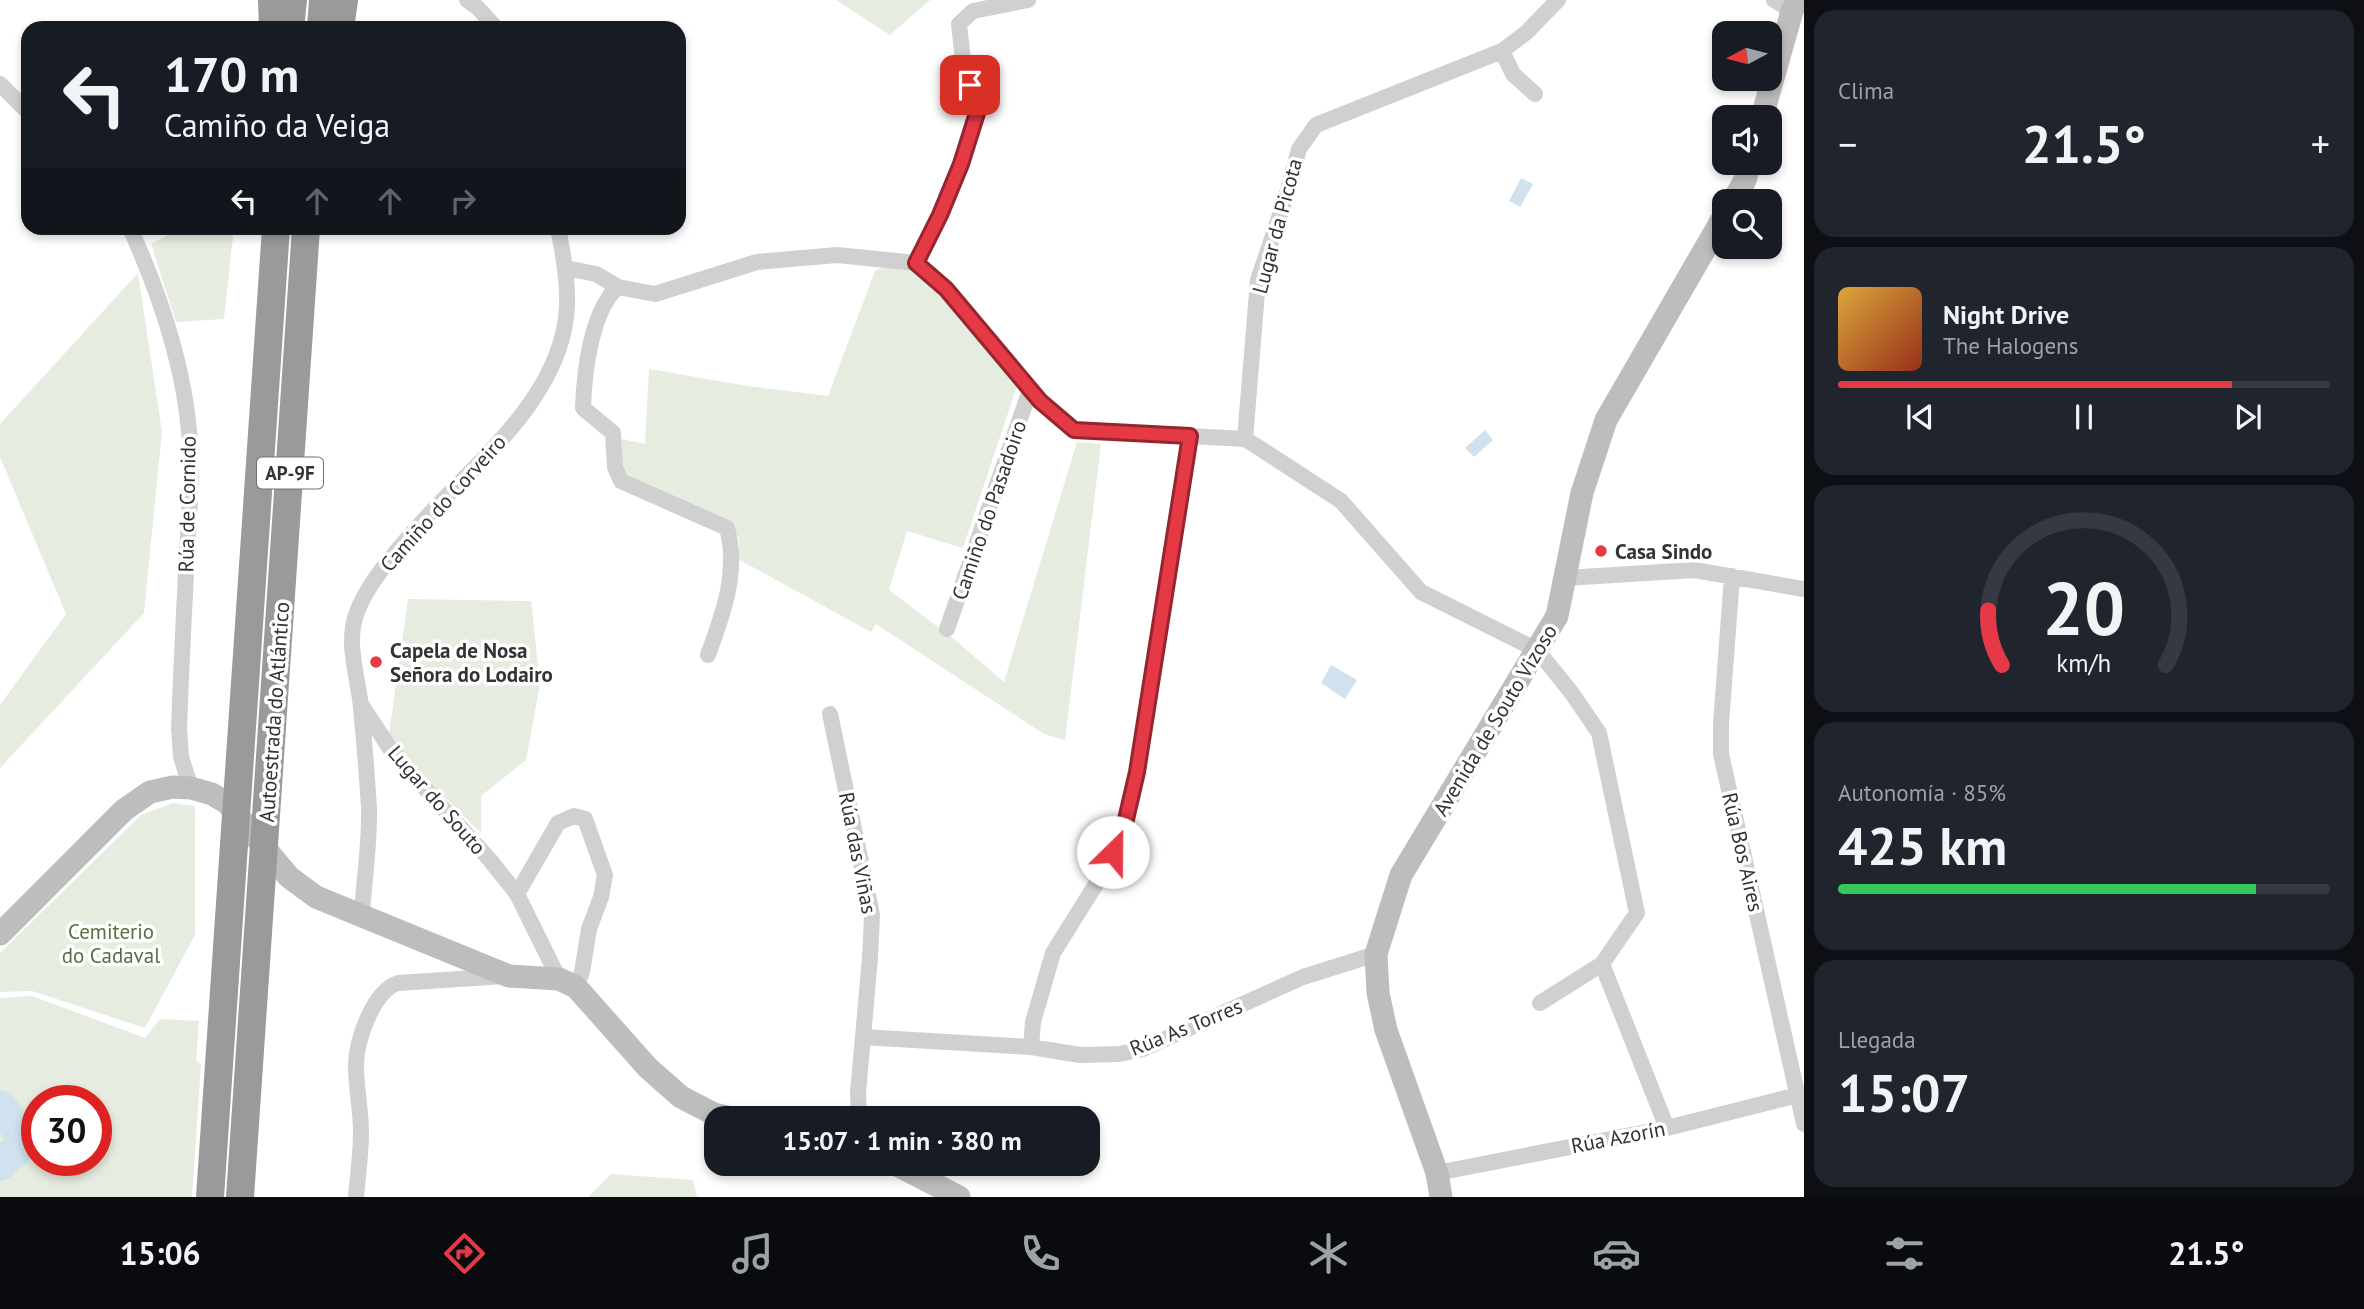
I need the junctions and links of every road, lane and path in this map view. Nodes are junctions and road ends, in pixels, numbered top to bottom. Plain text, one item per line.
1 (272, 0) edge
2 (293, 0) edge
3 (323, 0) edge
4 (344, 0) edge
5 (467, 0) edge
6 (1028, 0) edge
7 (1558, 0) edge
8 (1788, 4) edge
9 (273, 21) edge
10 (291, 21) edge
11 (322, 21) edge
12 (341, 21) edge
13 (490, 21) edge
14 (1502, 51) junction
15 (0, 84) edge
16 (1535, 94) dead end
17 (21, 105) edge
18 (1765, 105) edge
19 (133, 235) edge
20 (265, 235) edge
21 (276, 235) edge
22 (306, 235) edge
23 (315, 235) edge
24 (559, 235) edge
25 (1712, 237) edge
26 (916, 263) junction
27 (566, 268) junction
28 (618, 286) junction
29 (1030, 390) junction
30 (1190, 436) junction
31 (1245, 439) junction
32 (292, 443) junction
33 (1732, 576) junction
34 (1566, 578) junction
35 (1804, 589) edge
36 (947, 629) dead end
37 (1537, 650) junction
38 (247, 653) junction
39 (708, 655) dead end
40 (361, 704) junction
41 (830, 714) dead end
42 (191, 788) junction
43 (517, 894) junction
44 (362, 914) junction
45 (0, 934) edge
46 (1376, 954) junction
47 (1602, 964) junction
48 (509, 976) junction
49 (567, 983) junction
50 (1540, 1003) dead end
51 (863, 1037) junction
52 (1031, 1047) junction
53 (1798, 1095) junction
54 (859, 1106) edge
55 (704, 1108) edge
56 (1804, 1124) edge
57 (1667, 1128) junction
58 (1437, 1173) junction
59 (928, 1176) edge
60 (210, 1197) edge
61 (240, 1197) edge
62 (356, 1197) edge
63 (959, 1197) edge
64 (1441, 1197) edge

1 - 9 highway
2 - 10 highway
3 - 11 highway
4 - 12 highway
5 - 13 street
6 - 26 street
7 - 14 street, Lugar da Picota
8 - 18 street
14 - 16 street
14 - 31 street, Lugar da Picota
15 - 17 street
19 - 42 street, Rúa de Cornido
20 - 38 highway
21 - 38 highway, Autoestrada do Atlántico / AP-9F
22 - 32 highway, Autoestrada do Atlántico / AP-9F
23 - 32 highway
24 - 27 street, Camiño do Corveiro
25 - 34 street, Avenida de Souto Vizoso
26 - 28 street
26 - 29 street
27 - 28 street
27 - 40 street, Camiño do Corveiro
28 - 39 street
29 - 30 street
29 - 36 street, Camiño do Pasadoiro
30 - 31 street
30 - 52 street
31 - 37 street
32 - 61 highway, Autoestrada do Atlántico / AP-9F
33 - 34 street
33 - 35 street
33 - 53 street, Rúa Bos Aires
34 - 37 street, Avenida de Souto Vizoso
37 - 46 street, Avenida de Souto Vizoso
37 - 47 street
38 - 60 highway, Autoestrada do Atlántico / AP-9F
40 - 43 street, Lugar do Souto
40 - 44 street, Camiño do Corveiro
41 - 51 street, Rúa das Viñas
42 - 44 street
42 - 45 street
43 - 49 street, Lugar do Souto
43 - 49 street
44 - 48 street
46 - 52 street, Rúa As Torres
46 - 58 street, Avenida de Souto Vizoso
47 - 50 street
47 - 57 street
48 - 49 street
48 - 62 street
49 - 55 street
51 - 52 street, Rúa As Torres
51 - 54 street, Rúa das Viñas
53 - 56 street, Rúa Bos Aires
53 - 57 street, Rúa Azorín
57 - 58 street, Rúa Azorín
58 - 64 street, Avenida de Souto Vizoso
59 - 63 street

